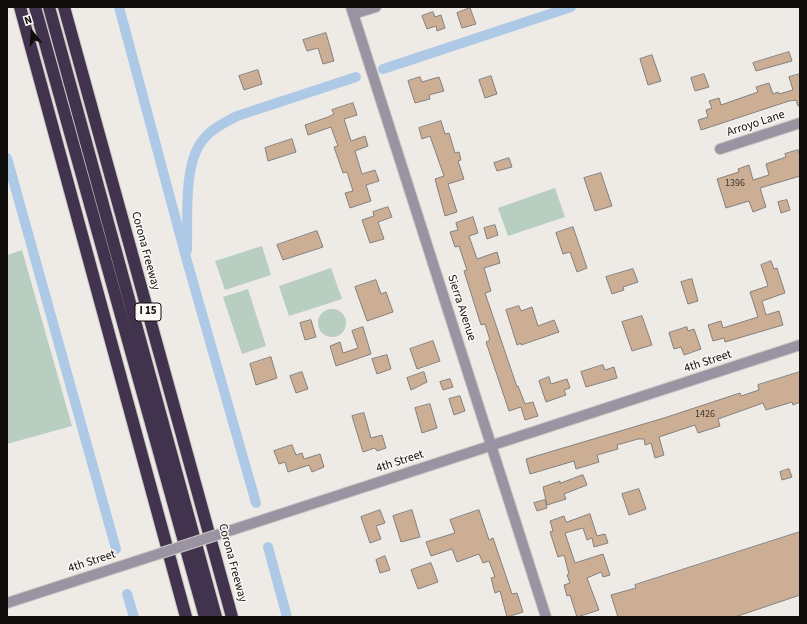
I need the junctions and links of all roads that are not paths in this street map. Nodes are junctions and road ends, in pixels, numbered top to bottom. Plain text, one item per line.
1 (20, 7) edge
2 (35, 7) edge
3 (64, 7) edge
4 (376, 7) edge
5 (352, 10) edge
6 (51, 12) edge
7 (39, 20) junction
8 (91, 104) junction
9 (51, 114) junction
10 (800, 123) edge
11 (720, 149) dead end
12 (800, 345) edge
13 (491, 446) junction
14 (7, 603) edge
15 (186, 617) edge
16 (204, 617) edge
17 (216, 617) edge
18 (232, 617) edge
19 (546, 617) edge

1 - 9 highway
2 - 7 highway
3 - 8 highway, Corona Freeway / I 15
4 - 5 street
5 - 13 street, Sierra Avenue
6 - 8 highway
6 - 17 highway
7 - 9 highway
7 - 16 highway
8 - 18 highway, Corona Freeway / I 15
9 - 15 highway
10 - 11 street, Arroyo Lane
12 - 13 street, 4th Street
13 - 14 street, 4th Street, bridge
13 - 19 street, Sierra Avenue

